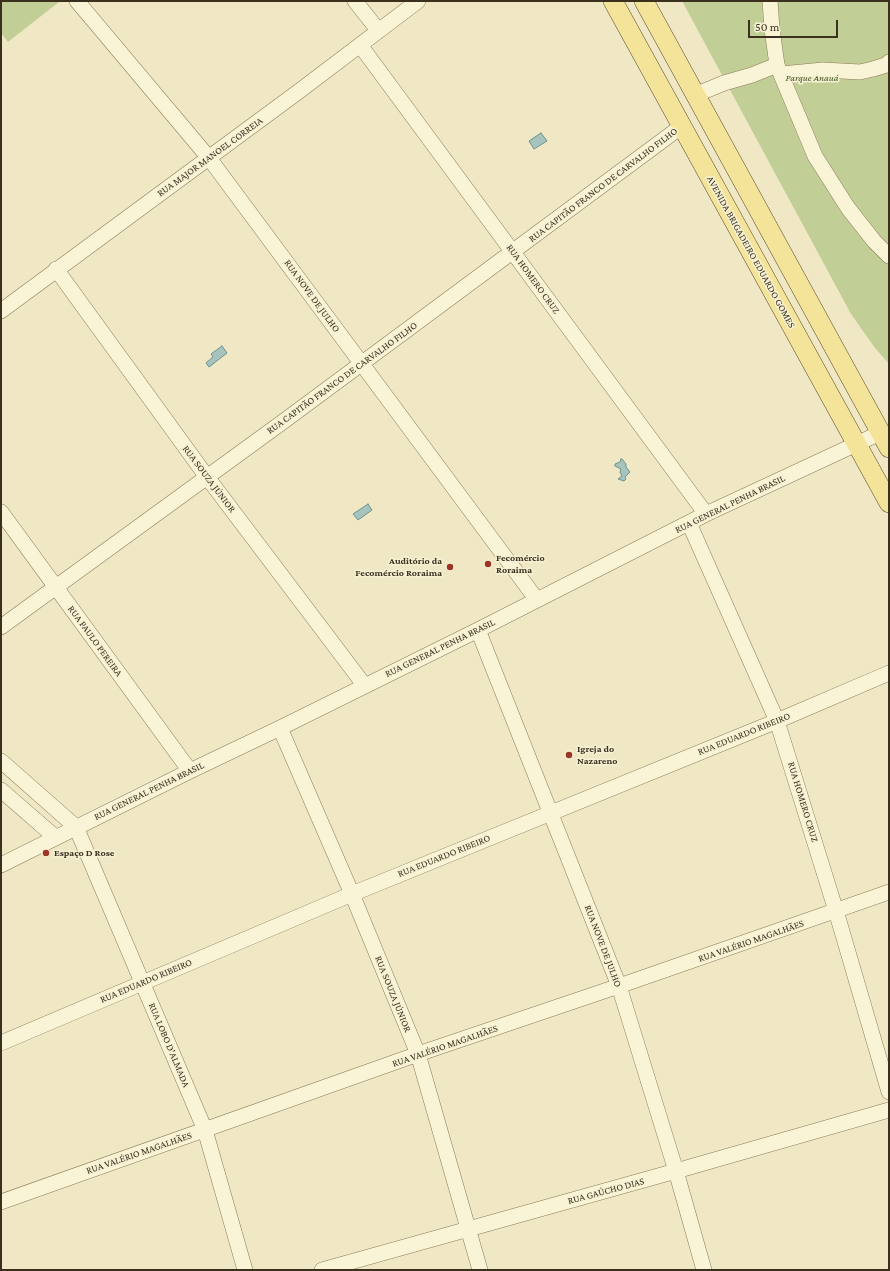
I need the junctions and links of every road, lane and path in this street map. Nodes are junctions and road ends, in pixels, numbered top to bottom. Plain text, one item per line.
1 (77, 1) edge
2 (355, 1) edge
3 (418, 1) edge
4 (613, 1) edge
5 (644, 1) edge
6 (770, 1) edge
7 (378, 30) junction
8 (360, 45) junction
9 (889, 62) edge
10 (780, 70) junction
11 (695, 95) junction
12 (682, 126) junction
13 (209, 158) junction
14 (513, 252) junction
15 (889, 256) edge
16 (56, 269) junction
17 (1, 311) edge
18 (362, 364) junction
19 (885, 441) edge
20 (857, 444) junction
21 (207, 477) junction
22 (889, 503) edge
23 (1, 512) edge
24 (706, 514) junction
25 (689, 523) junction
26 (56, 588) junction
27 (537, 600) junction
28 (1, 627) edge
29 (478, 630) junction
30 (889, 673) edge
31 (365, 686) junction
32 (778, 721) junction
33 (280, 728) junction
34 (1, 761) edge
35 (190, 771) junction
36 (1, 790) edge
37 (550, 813) junction
38 (76, 827) junction
39 (55, 837) junction
40 (1, 865) edge
41 (889, 892) edge
42 (352, 894) junction
43 (836, 911) junction
44 (142, 983) junction
45 (619, 986) junction
46 (1, 1043) edge
47 (418, 1054) junction
48 (889, 1092) edge
49 (889, 1110) edge
50 (205, 1130) junction
51 (676, 1171) junction
52 (1, 1202) edge
53 (468, 1229) junction
54 (245, 1270) edge
55 (322, 1270) edge
56 (480, 1270) edge
57 (704, 1270) edge

1 - 13 street, RUA NOVE DE JULHO
2 - 7 street
3 - 7 street, RUA MAJOR MANOEL CORREIA
4 - 12 main road, AVENIDA BRIGADEIRO EDUARDO GOMES
5 - 11 main road
6 - 10 street
7 - 8 street, RUA MAJOR MANOEL CORREIA
8 - 13 street, RUA MAJOR MANOEL CORREIA
8 - 14 street, RUA HOMERO CRUZ
9 - 10 street
10 - 11 street
10 - 15 street
11 - 19 main road
12 - 14 street, RUA CAPITÃO FRANCO DE CARVALHO FILHO
12 - 20 main road, AVENIDA BRIGADEIRO EDUARDO GOMES
13 - 16 street, RUA MAJOR MANOEL CORREIA
13 - 18 street, RUA NOVE DE JULHO
14 - 18 street, RUA CAPITÃO FRANCO DE CARVALHO FILHO
14 - 24 street, RUA HOMERO CRUZ
16 - 17 street, RUA MAJOR MANOEL CORREIA
16 - 21 street, RUA SOUZA JÚNIOR
18 - 21 street, RUA CAPITÃO FRANCO DE CARVALHO FILHO
18 - 27 street, RUA NOVE DE JULHO
19 - 20 street, RUA GENERAL PENHA BRASIL
20 - 22 main road, AVENIDA BRIGADEIRO EDUARDO GOMES
20 - 24 street, RUA GENERAL PENHA BRASIL
21 - 26 street, RUA CAPITÃO FRANCO DE CARVALHO FILHO
21 - 31 street, RUA SOUZA JÚNIOR
23 - 26 street, RUA PAULO PEREIRA
24 - 25 street, RUA GENERAL PENHA BRASIL
25 - 27 street, RUA GENERAL PENHA BRASIL
25 - 32 street, RUA HOMERO CRUZ
26 - 28 street, RUA CAPITÃO FRANCO DE CARVALHO FILHO
26 - 35 street, RUA PAULO PEREIRA
27 - 29 street, RUA GENERAL PENHA BRASIL
29 - 31 street, RUA GENERAL PENHA BRASIL
29 - 37 street, RUA NOVE DE JULHO
30 - 32 street, RUA EDUARDO RIBEIRO
31 - 33 street, RUA GENERAL PENHA BRASIL
32 - 37 street, RUA EDUARDO RIBEIRO
32 - 43 street, RUA HOMERO CRUZ
33 - 35 street, RUA GENERAL PENHA BRASIL
33 - 42 street, RUA SOUZA JÚNIOR
34 - 38 street
35 - 38 street, RUA GENERAL PENHA BRASIL
36 - 39 street
37 - 42 street, RUA EDUARDO RIBEIRO
37 - 45 street, RUA NOVE DE JULHO
38 - 39 street, RUA GENERAL PENHA BRASIL
38 - 44 street, RUA LOBO D'ALMADA
39 - 40 street, RUA GENERAL PENHA BRASIL
41 - 43 street, RUA VALÉRIO MAGALHÃES
42 - 44 street, RUA EDUARDO RIBEIRO
42 - 47 street, RUA SOUZA JÚNIOR
43 - 45 street, RUA VALÉRIO MAGALHÃES
43 - 48 street, RUA HOMERO CRUZ
44 - 46 street, RUA EDUARDO RIBEIRO
44 - 50 street, RUA LOBO D'ALMADA
45 - 47 street, RUA VALÉRIO MAGALHÃES
45 - 51 street, RUA NOVE DE JULHO
47 - 50 street, RUA VALÉRIO MAGALHÃES
47 - 53 street, RUA SOUZA JÚNIOR
49 - 51 street, RUA GAÚCHO DIAS
50 - 52 street, RUA VALÉRIO MAGALHÃES
50 - 54 street, RUA LOBO D'ALMADA
51 - 53 street, RUA GAÚCHO DIAS
51 - 57 street, RUA NOVE DE JULHO
53 - 55 street, RUA GAÚCHO DIAS
53 - 56 street, RUA SOUZA JÚNIOR

